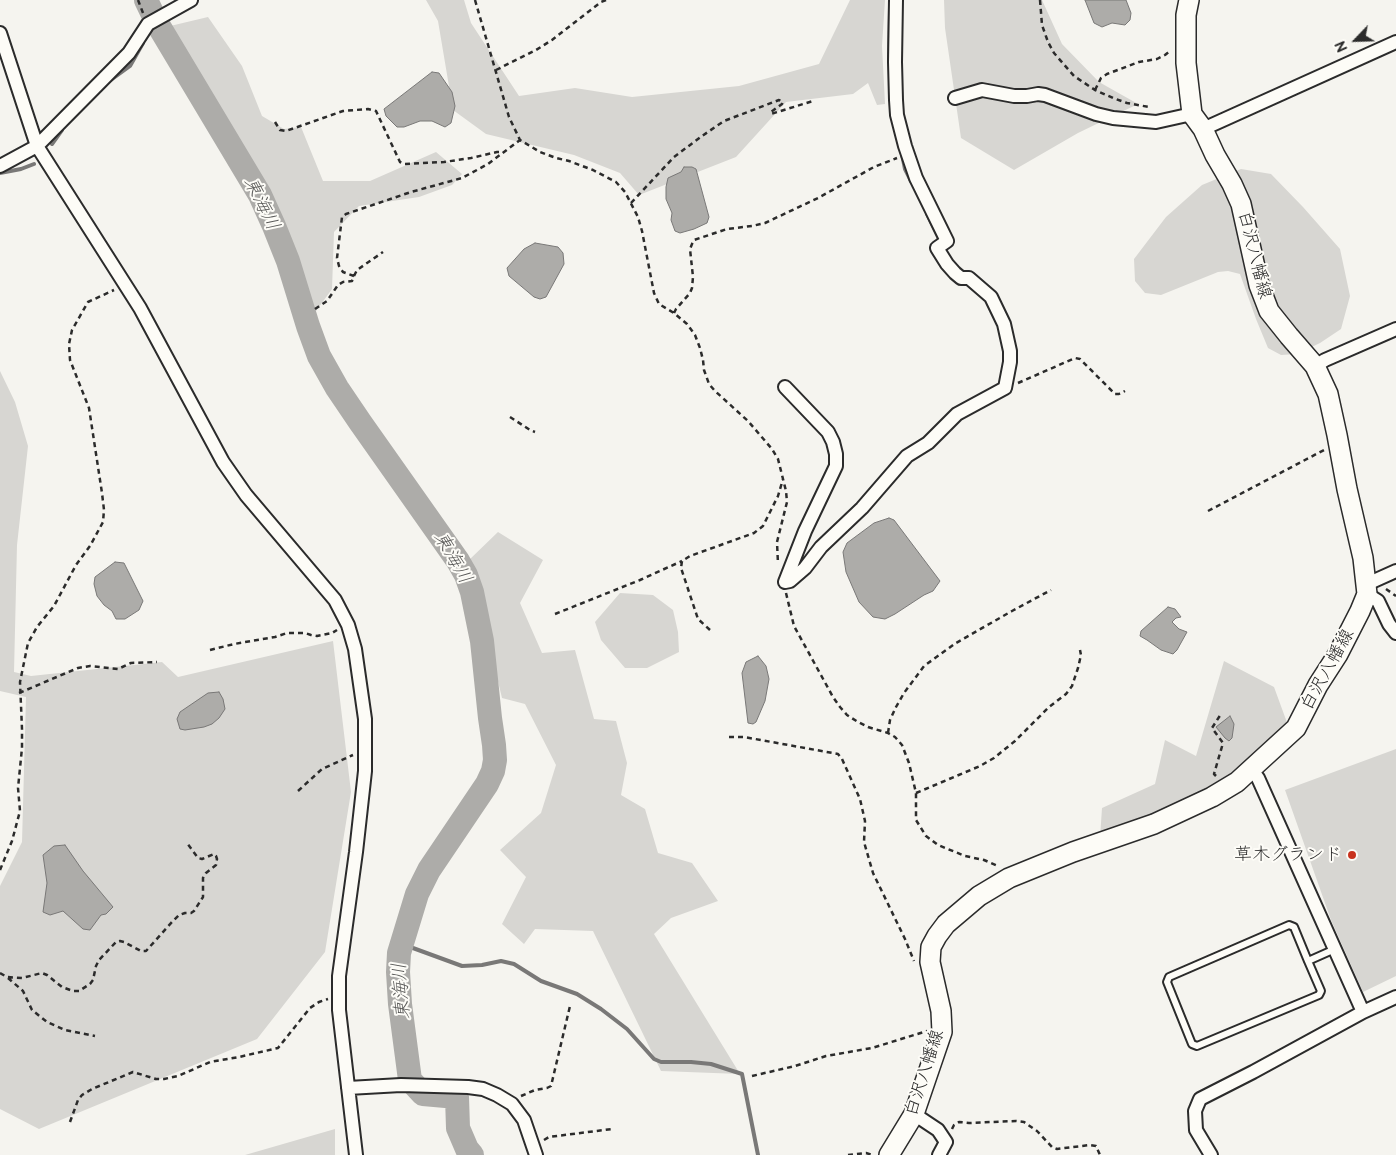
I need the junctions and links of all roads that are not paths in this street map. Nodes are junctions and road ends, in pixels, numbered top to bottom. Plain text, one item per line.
1 (191, 0) edge
2 (896, 0) edge
3 (1189, 0) edge
4 (0, 33) edge
5 (1396, 42) edge
6 (954, 98) dead end
7 (1198, 122) junction
8 (37, 146) junction
9 (0, 166) edge
10 (1396, 329) edge
11 (1315, 366) junction
12 (785, 387) dead end
13 (1396, 571) edge
14 (1367, 589) junction
15 (1396, 633) edge
16 (1245, 775) junction
17 (1335, 949) junction
18 (1308, 961) junction
19 (1396, 998) edge
20 (1363, 1012) junction
21 (348, 1088) junction
22 (914, 1114) junction
23 (534, 1150) edge
24 (356, 1155) edge
25 (889, 1155) edge
26 (939, 1155) edge
27 (1211, 1155) edge

1 - 8 street
2 - 12 street
3 - 7 main road, 白沢八幡線
4 - 8 street
5 - 7 street
6 - 7 street
7 - 11 main road, 白沢八幡線
8 - 9 street
8 - 21 street
10 - 11 street
11 - 14 main road, 白沢八幡線
13 - 14 street
14 - 15 street
14 - 16 main road, 白沢八幡線
16 - 17 street
16 - 22 main road, 白沢八幡線
17 - 18 lane
17 - 20 street
18 - 18 lane
19 - 20 street
20 - 27 street
21 - 23 street
21 - 24 street
22 - 25 main road, 白沢八幡線
22 - 26 street

